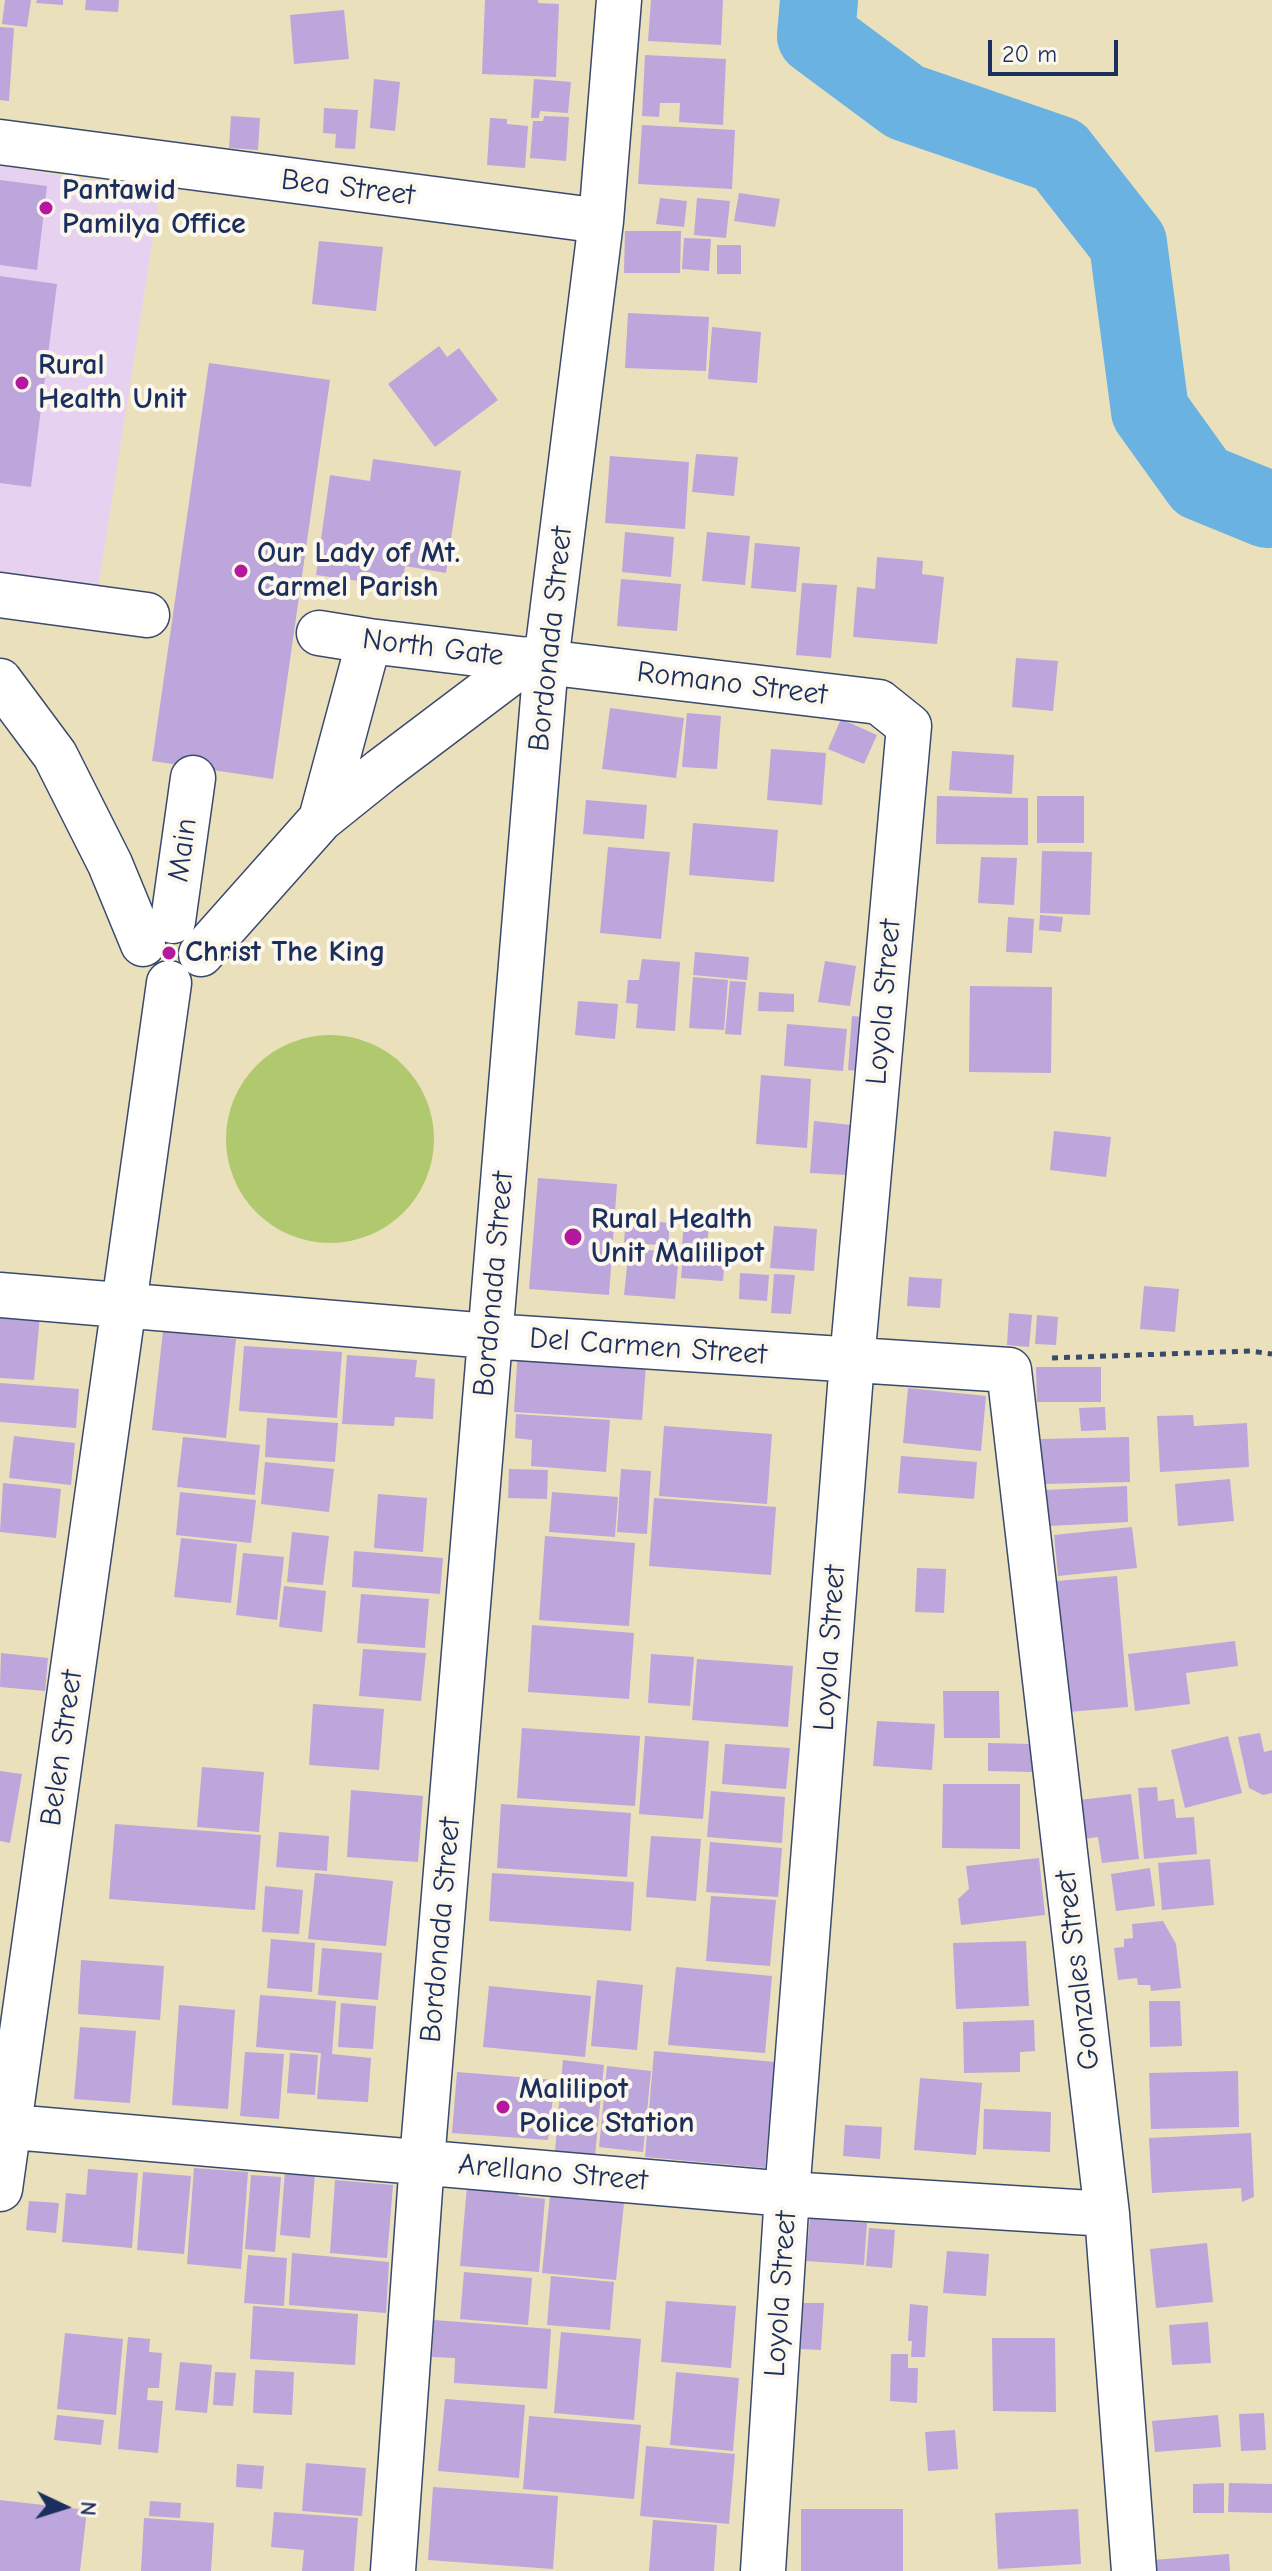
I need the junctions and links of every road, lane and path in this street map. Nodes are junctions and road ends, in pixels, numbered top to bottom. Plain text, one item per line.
1 (619, 0) edge
2 (0, 142) edge
3 (601, 221) junction
4 (0, 595) edge
5 (147, 615) dead end
6 (319, 633) dead end
7 (369, 641) junction
8 (537, 661) junction
9 (0, 681) edge
10 (909, 726) joint
11 (193, 778) dead end
12 (321, 819) junction
13 (158, 932) junction
14 (201, 954) junction
15 (169, 983) junction
16 (0, 1295) edge
17 (126, 1306) junction
18 (489, 1336) junction
19 (1272, 1354) edge
20 (852, 1361) junction
21 (1009, 1370) junction
22 (4, 2126) edge
23 (422, 2161) junction
24 (0, 2189) edge
25 (787, 2194) junction
26 (1107, 2214) junction
27 (393, 2571) edge
28 (763, 2571) edge
29 (1134, 2571) edge

1 - 3 street, Bordonada Street
2 - 3 street, Bea Street
3 - 8 street, Bordonada Street
4 - 5 street
6 - 7 street, North Gate
7 - 8 street, North Gate
7 - 12 street
8 - 10 street, Romano Street
8 - 12 street
8 - 18 street, Bordonada Street
9 - 13 street
10 - 20 street, Loyola Street
11 - 13 street, Main
12 - 14 street
13 - 14 street
13 - 15 street
14 - 15 street
15 - 17 street, Belen Street
16 - 17 street, Del Carmen Street
17 - 18 street, Del Carmen Street
17 - 22 street, Belen Street
18 - 20 street, Del Carmen Street
18 - 23 street, Bordonada Street
19 - 21 path
20 - 21 street, Del Carmen Street
20 - 25 street, Loyola Street
21 - 26 street, Gonzales Street
22 - 23 street, Arellano Street
22 - 24 street, Belen Street
23 - 25 street, Arellano Street
23 - 27 street, Bordonada Street
25 - 26 street, Arellano Street
25 - 28 street, Loyola Street
26 - 29 street, Gonzales Street

